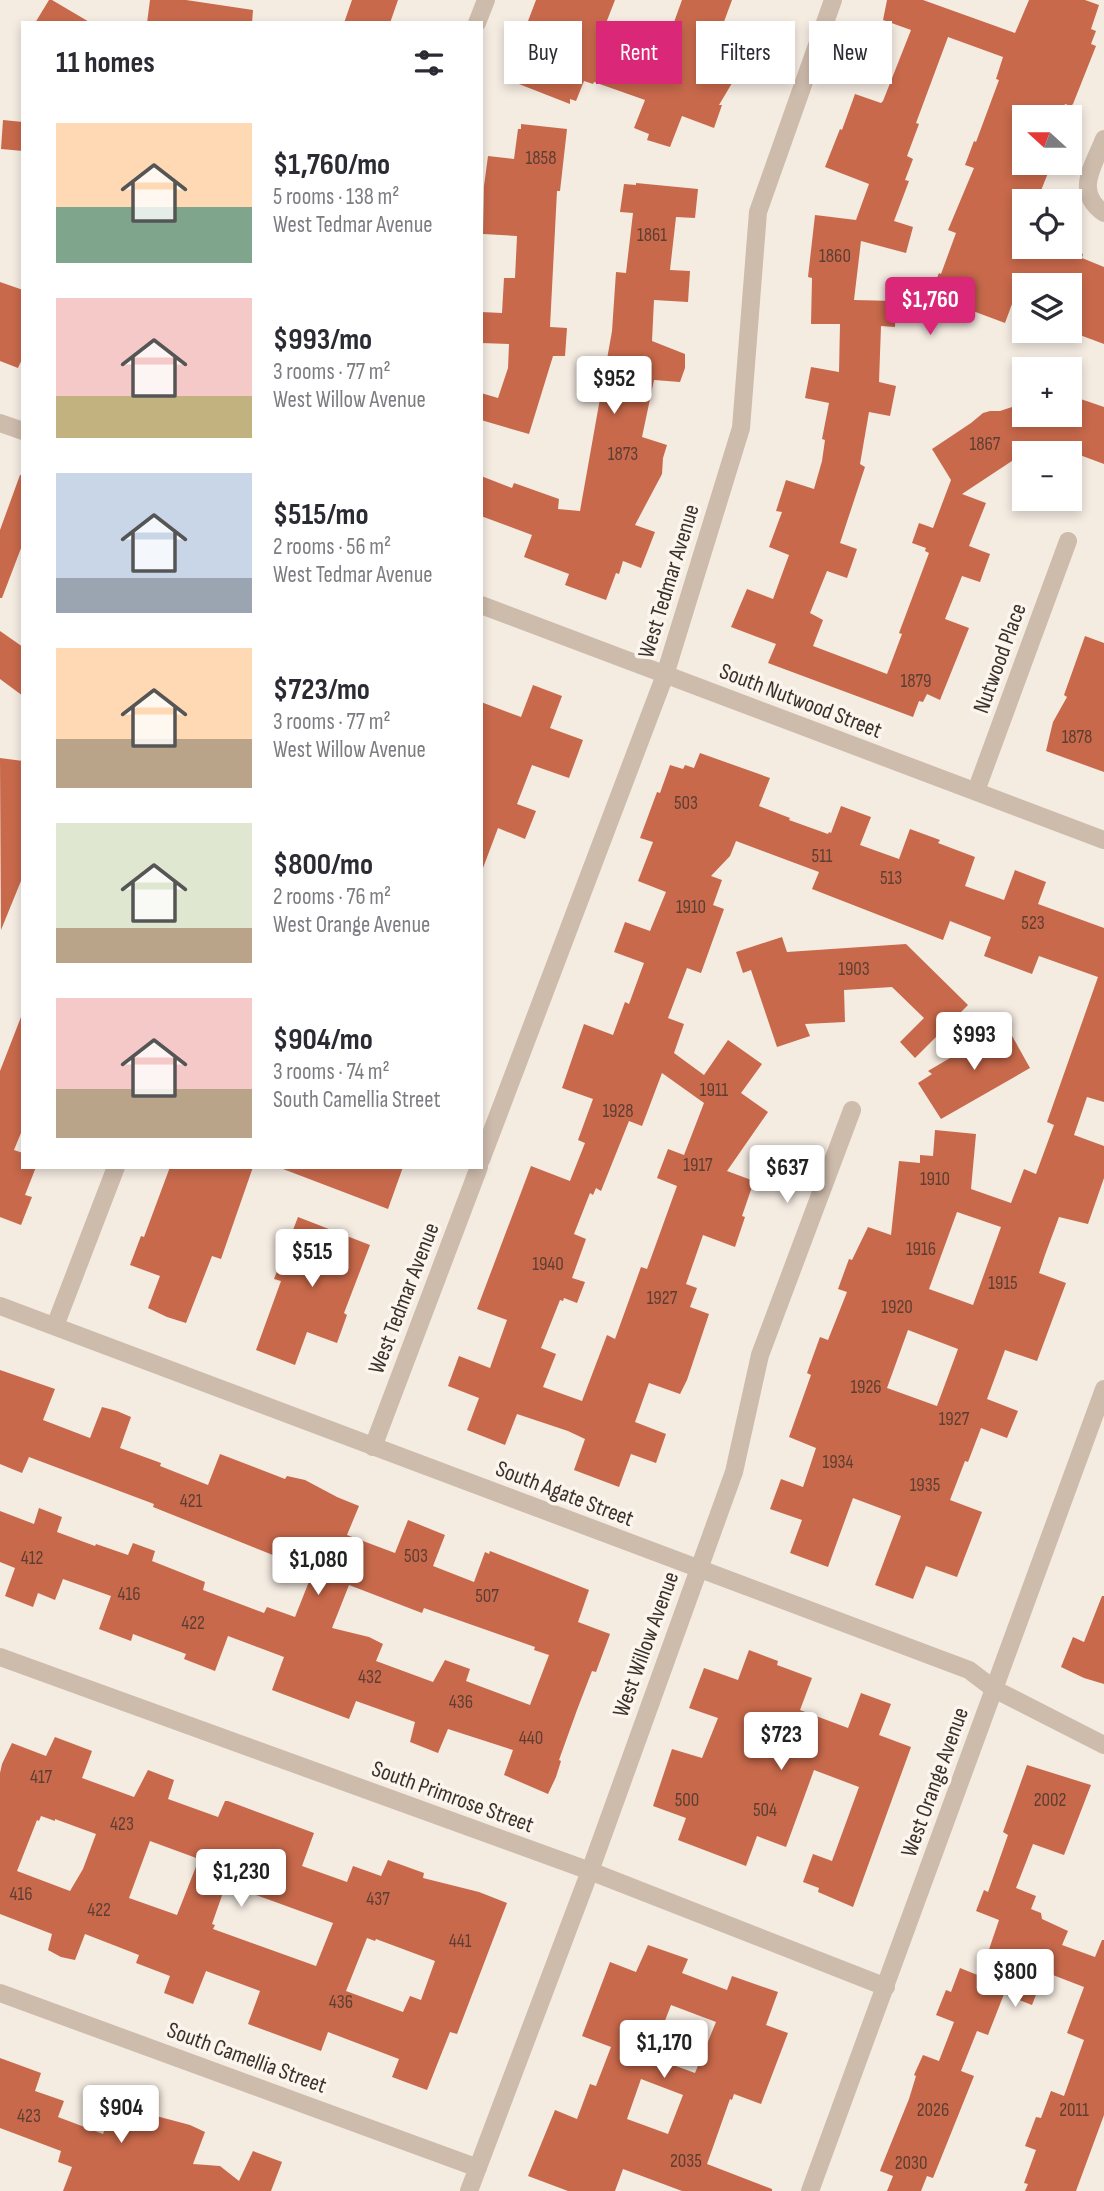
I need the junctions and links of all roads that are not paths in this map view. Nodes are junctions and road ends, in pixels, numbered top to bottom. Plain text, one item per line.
1 (486, 0) edge
2 (833, 0) edge
3 (478, 21) edge
4 (1104, 139) edge
5 (1104, 214) edge
6 (0, 423) edge
7 (21, 430) edge
8 (1068, 541) dead end
9 (483, 606) edge
10 (665, 675) junction
11 (976, 791) junction
12 (1104, 840) edge
13 (852, 1110) dead end
14 (483, 1155) edge
15 (115, 1169) edge
16 (478, 1169) edge
17 (0, 1306) edge
18 (55, 1326) junction
19 (1104, 1389) edge
20 (373, 1447) junction
21 (698, 1569) junction
22 (0, 1657) edge
23 (993, 1689) junction
24 (1104, 1745) edge
25 (590, 1871) junction
26 (886, 1987) junction
27 (0, 1993) edge
28 (478, 2168) junction
29 (469, 2191) edge
30 (810, 2191) edge

1 - 3 street
2 - 10 street, West Tedmar Avenue
4 - 5 street
6 - 7 street
8 - 11 street, Nutwood Place
9 - 10 street, South Nutwood Street
10 - 11 street, South Nutwood Street
10 - 14 street, West Tedmar Avenue
11 - 12 street, South Nutwood Street
13 - 21 street, West Willow Avenue
15 - 18 street
16 - 20 street, West Tedmar Avenue
17 - 18 street, South Agate Street
18 - 20 street, South Agate Street
19 - 23 street, West Orange Avenue
20 - 21 street, South Agate Street
21 - 23 street, South Agate Street
21 - 25 street, West Willow Avenue
22 - 25 street, South Primrose Street
23 - 24 street, South Agate Street
23 - 26 street, West Orange Avenue
25 - 26 street, South Primrose Street
25 - 28 street, West Willow Avenue
26 - 30 street, West Orange Avenue
27 - 28 street, South Camellia Street
28 - 29 street, West Willow Avenue

